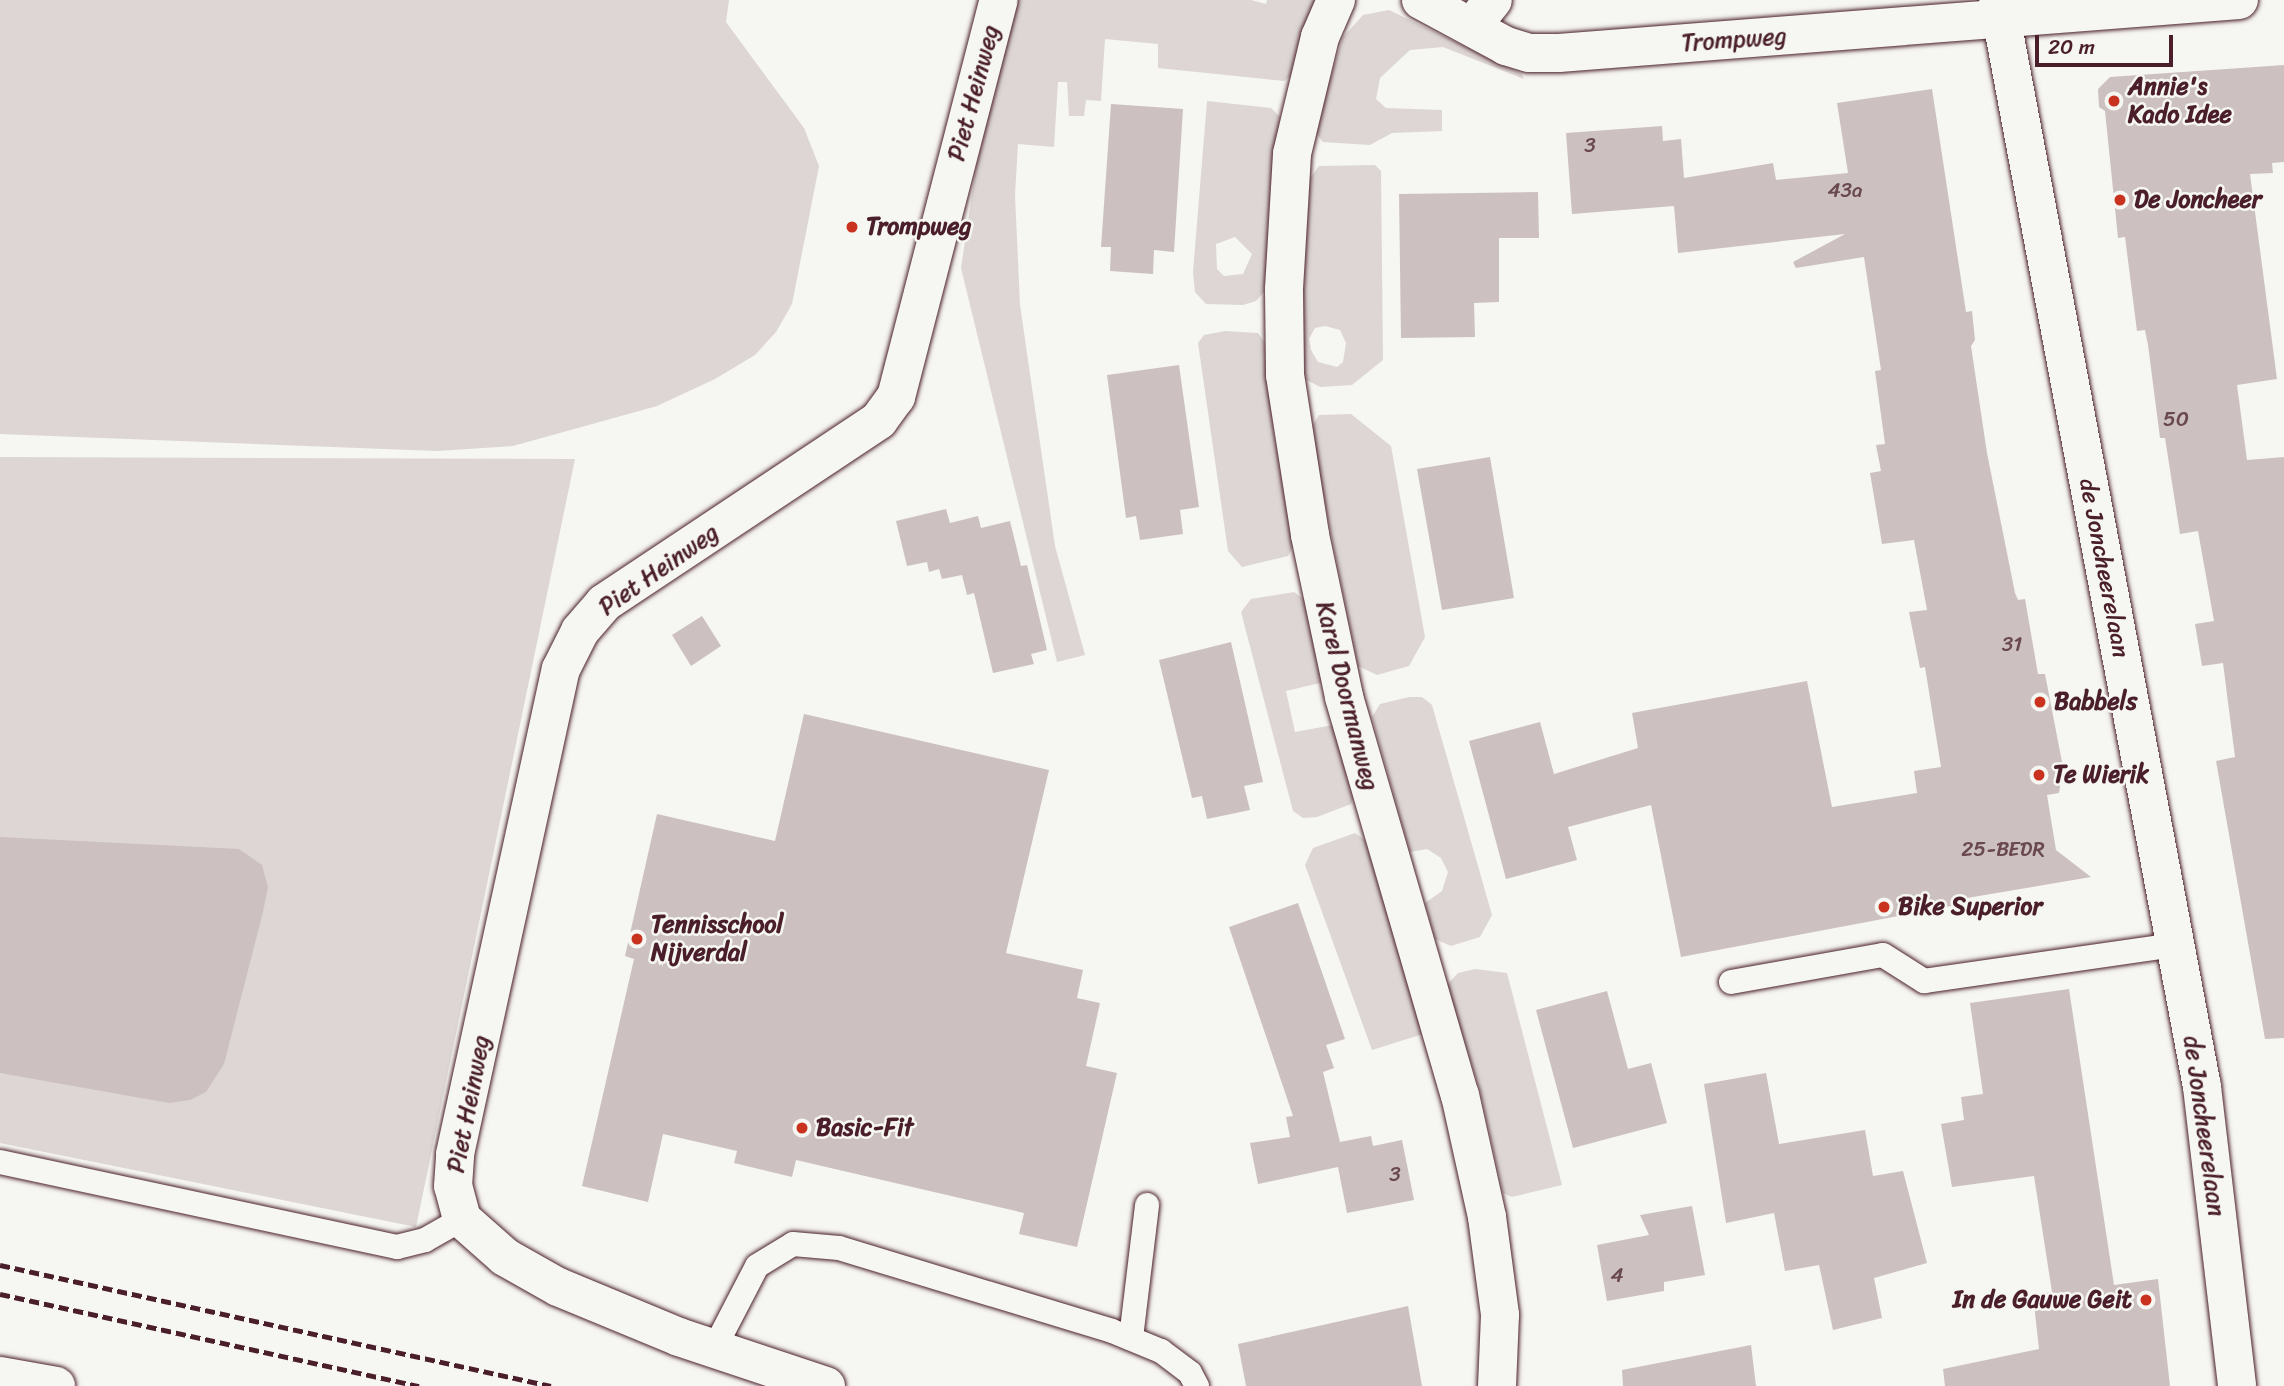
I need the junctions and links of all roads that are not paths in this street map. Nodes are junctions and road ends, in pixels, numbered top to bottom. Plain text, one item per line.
1 (999, 0) edge
2 (1336, 0) edge
3 (1421, 0) edge
4 (2239, 0) edge
5 (2000, 10) edge
6 (1483, 13) edge
7 (2175, 945) junction
8 (1731, 982) dead end
9 (0, 1163) edge
10 (1147, 1205) dead end
11 (463, 1219) junction
12 (1131, 1338) junction
13 (713, 1349) junction
14 (0, 1376) edge
15 (56, 1386) edge
16 (826, 1386) edge
17 (1197, 1386) edge
18 (1497, 1386) edge
19 (2236, 1386) edge

1 - 11 street, Piet Heinweg
2 - 18 street, Karel Doormanweg
3 - 6 street, Trompweg
4 - 5 street, Trompweg
5 - 6 street, Trompweg
5 - 7 street, de Joncheerelaan
7 - 8 lane
7 - 19 street, de Joncheerelaan
9 - 11 lane
10 - 12 lane
11 - 13 street
12 - 13 lane
12 - 17 lane
13 - 16 street
14 - 15 street

